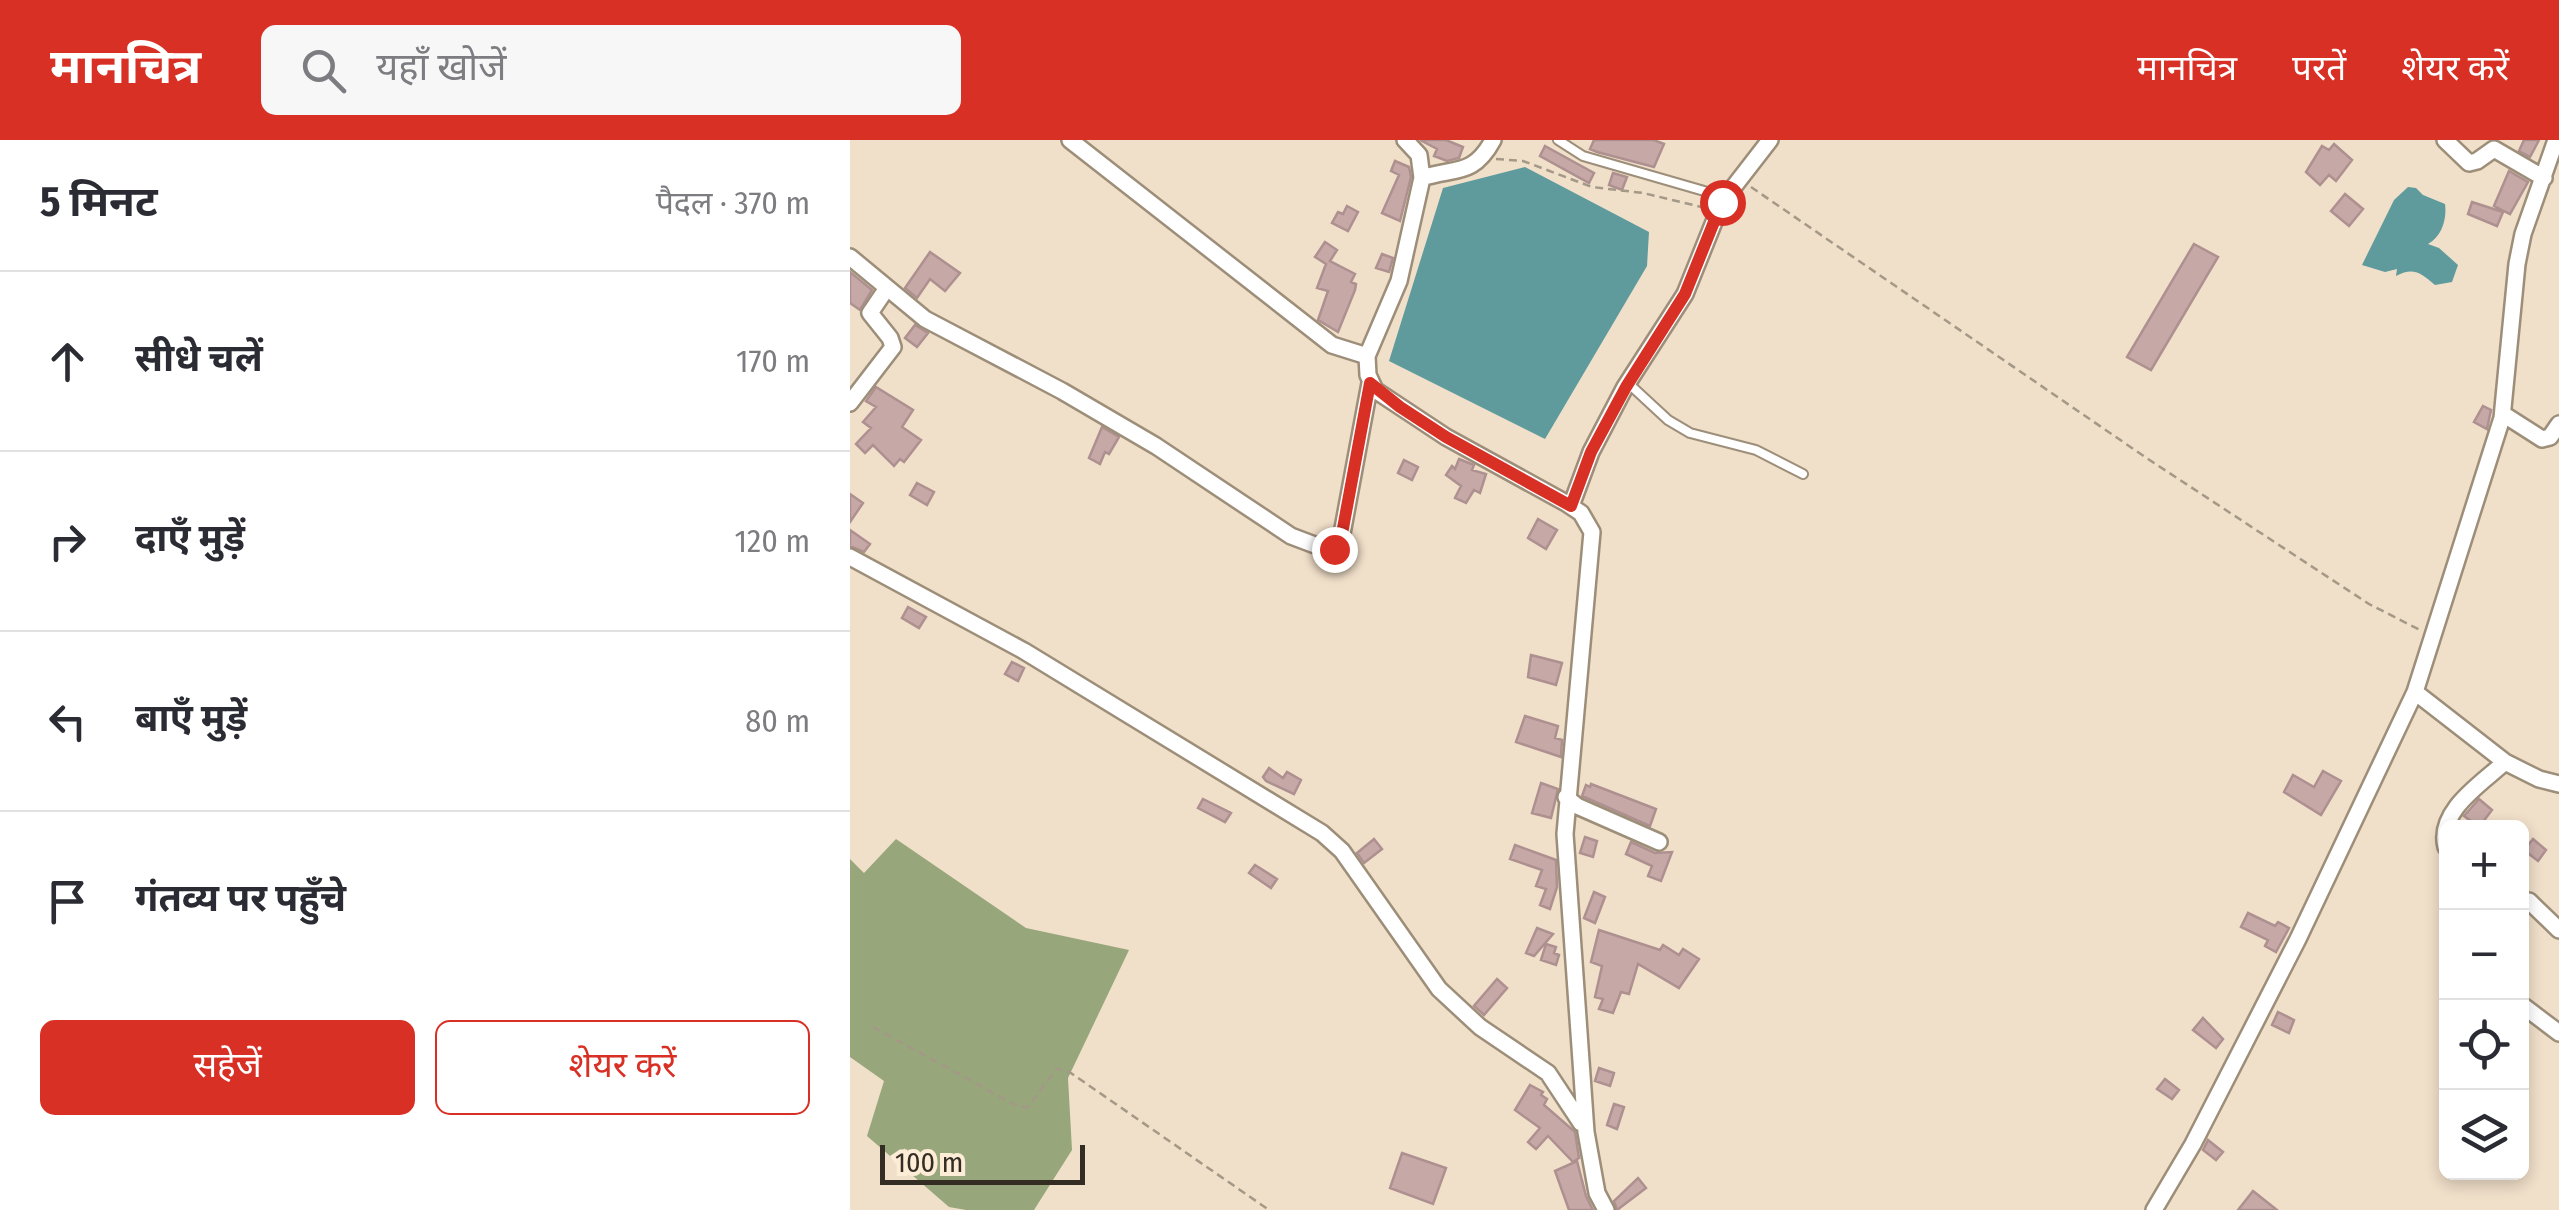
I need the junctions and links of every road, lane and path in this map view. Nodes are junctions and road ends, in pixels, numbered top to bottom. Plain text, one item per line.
1 (1070, 140) edge
2 (1405, 140) edge
3 (1492, 140) edge
4 (1558, 140) edge
5 (1770, 140) edge
6 (2446, 140) edge
7 (2556, 140) edge
8 (1480, 159) junction
9 (1422, 178) junction
10 (2544, 178) junction
11 (1740, 180) junction
12 (1721, 204) junction
13 (850, 257) edge
14 (887, 288) junction
15 (1367, 356) junction
16 (1370, 383) junction
17 (1628, 383) junction
18 (850, 403) edge
19 (2503, 414) junction
20 (2559, 424) edge
21 (1802, 474) dead end
22 (1571, 506) junction
23 (850, 556) edge
24 (2434, 637) junction
25 (2414, 692) junction
26 (2505, 762) junction
27 (2559, 784) edge
28 (1566, 797) junction
29 (2450, 820) edge
30 (1659, 842) dead end
31 (2529, 901) dead end
32 (2559, 930) edge
33 (2529, 1011) edge
34 (874, 1027) dead end
35 (2559, 1032) edge
36 (1586, 1132) junction
37 (2159, 1207) edge
38 (1269, 1210) edge
39 (1606, 1210) edge

1 - 15 street
2 - 9 street
3 - 8 street
4 - 12 lane
5 - 11 street
6 - 10 street
7 - 10 street
8 - 9 street
8 - 12 path
9 - 15 street
10 - 19 street
11 - 12 street
11 - 24 path
12 - 17 street
13 - 14 street
14 - 16 street
14 - 18 street
15 - 16 street
16 - 22 street
17 - 21 lane
17 - 22 street
19 - 20 street
19 - 24 street
22 - 28 street
23 - 36 street
24 - 25 street
25 - 26 street
25 - 37 street
26 - 27 street
26 - 29 street
28 - 30 street
28 - 36 street
31 - 32 street
33 - 35 street
34 - 38 path
36 - 39 street

